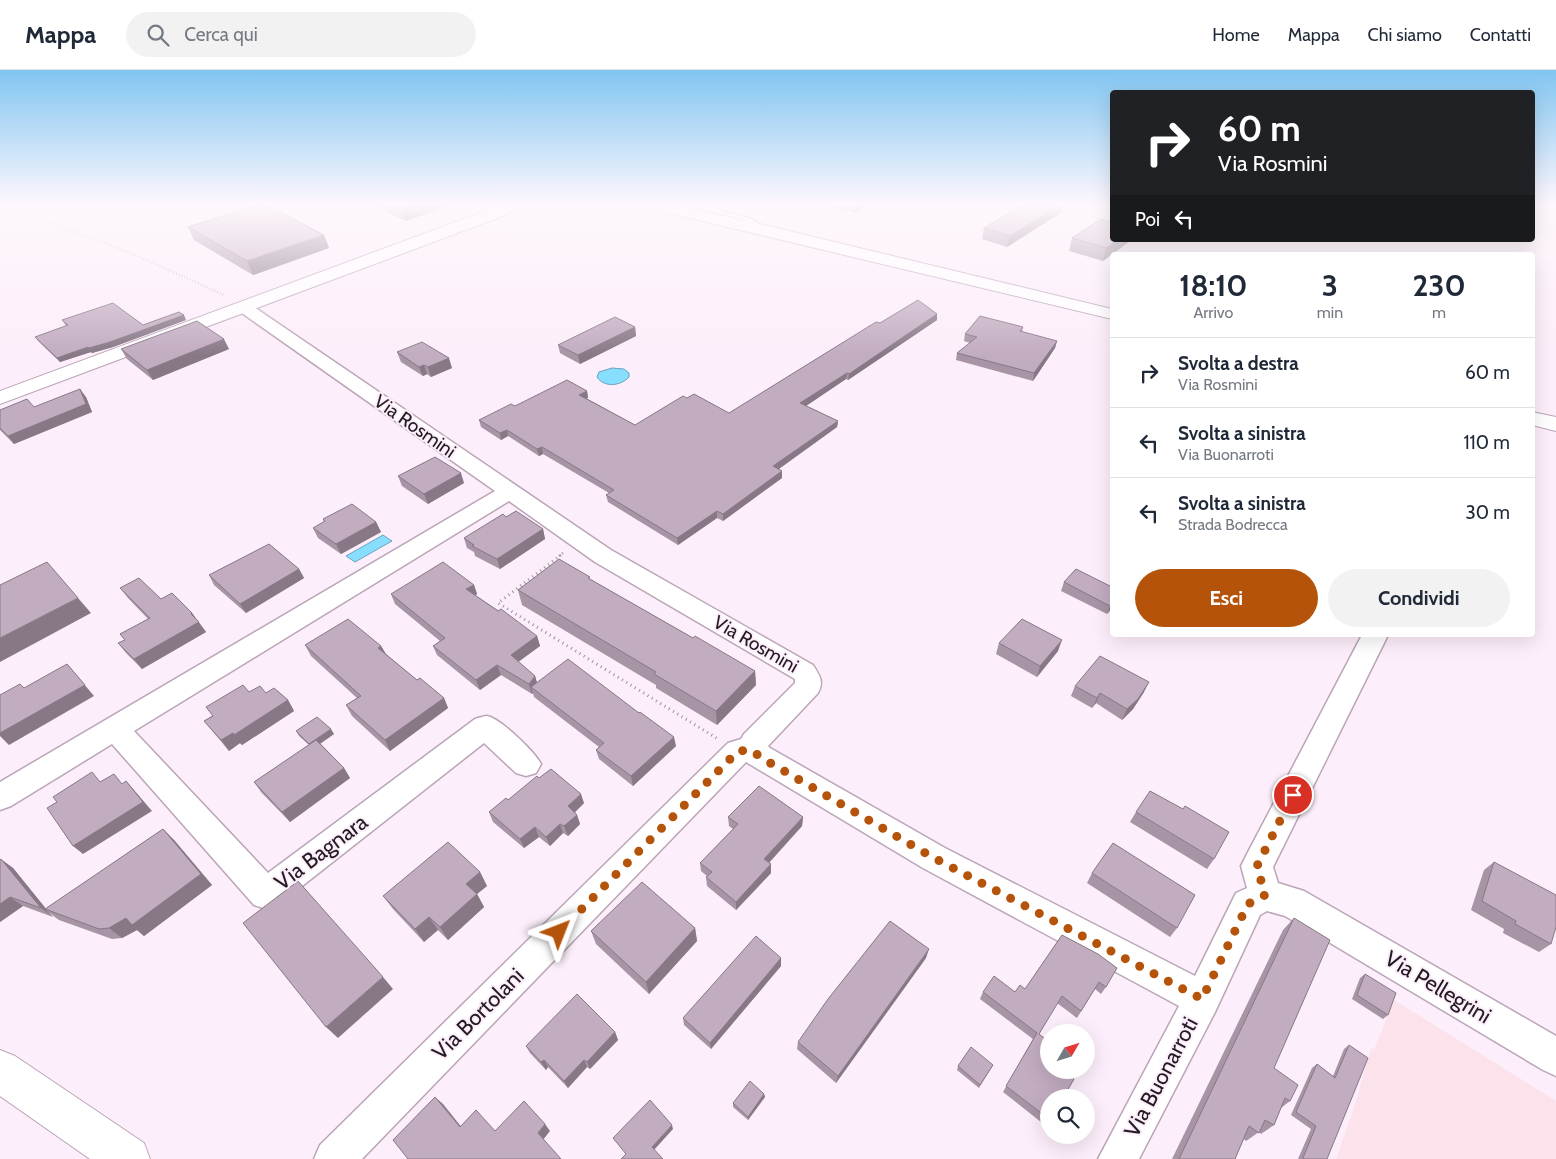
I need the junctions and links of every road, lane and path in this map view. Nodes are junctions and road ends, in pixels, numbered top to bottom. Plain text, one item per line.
1 (135, 255) edge
2 (387, 255) edge
3 (867, 255) edge
4 (245, 308) junction
5 (1110, 314) edge
6 (0, 398) edge
7 (1535, 419) edge
8 (1556, 424) edge
9 (510, 492) junction
10 (580, 540) junction
11 (1374, 637) edge
12 (116, 729) junction
13 (745, 750) junction
14 (526, 764) dead end
15 (0, 797) edge
16 (1265, 895) junction
17 (1202, 999) junction
18 (1556, 1057) edge
19 (0, 1070) edge
20 (128, 1159) edge
21 (334, 1159) edge
22 (1118, 1159) edge

1 - 4 path
2 - 4 main road
3 - 5 main road
4 - 6 main road
4 - 9 street, Via Rosmini
7 - 8 main road
9 - 10 street, Via Rosmini
9 - 12 street
10 - 13 street, Via Rosmini
10 - 13 path
11 - 16 street
12 - 14 street, Via Bagnara
12 - 15 street
13 - 17 street
13 - 21 street, Via Bortolani
16 - 17 street, Via Buonarroti
16 - 18 street, Via Pellegrini
17 - 22 street, Via Buonarroti
19 - 20 main road

